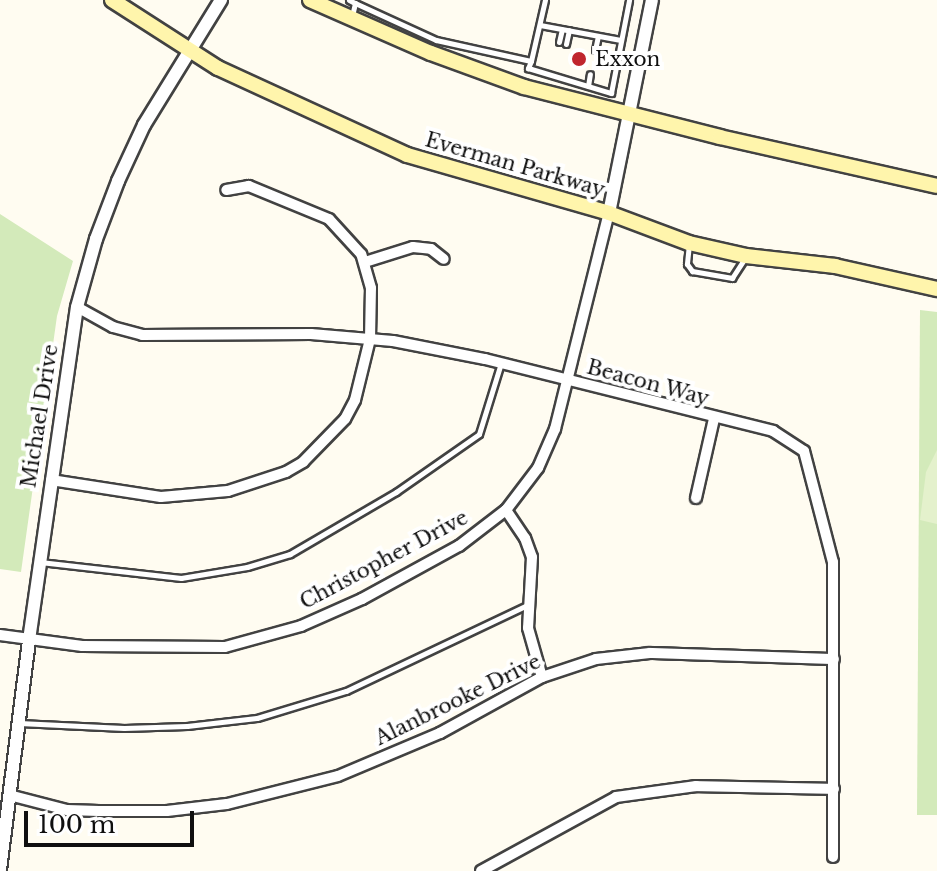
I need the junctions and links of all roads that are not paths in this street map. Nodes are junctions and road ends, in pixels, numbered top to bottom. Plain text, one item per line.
1 (112, 0) edge
2 (221, 0) edge
3 (310, 0) edge
4 (545, 0) edge
5 (629, 0) edge
6 (652, 0) edge
7 (352, 7) edge
8 (540, 25) junction
9 (565, 30) junction
10 (598, 36) junction
11 (621, 40) junction
12 (563, 43) dead end
13 (189, 50) junction
14 (595, 50) dead end
15 (531, 61) junction
16 (528, 68) junction
17 (558, 68) dead end
18 (590, 74) dead end
19 (557, 77) junction
20 (588, 86) junction
21 (525, 87) junction
22 (628, 113) junction
23 (937, 186) edge
24 (226, 190) dead end
25 (610, 207) junction
26 (689, 243) junction
27 (746, 256) junction
28 (444, 259) dead end
29 (365, 262) junction
30 (937, 289) edge
31 (77, 307) junction
32 (370, 339) junction
33 (501, 363) junction
34 (568, 381) junction
35 (714, 419) junction
36 (51, 480) junction
37 (696, 498) dead end
38 (506, 510) junction
39 (39, 562) junction
40 (532, 603) junction
41 (0, 635) edge
42 (29, 640) junction
43 (834, 659) junction
44 (542, 677) junction
45 (18, 722) junction
46 (834, 789) junction
47 (9, 795) junction
48 (833, 857) dead end
49 (0, 870) edge
50 (481, 871) edge

1 - 13 main road, Everman Parkway
2 - 13 street, Michael Drive
3 - 7 main road
4 - 8 lane
5 - 11 lane
6 - 22 street, Christopher Drive
7 - 15 lane
7 - 21 main road
8 - 9 lane
8 - 15 lane
9 - 10 lane
9 - 12 lane
10 - 11 lane
10 - 14 lane
11 - 20 lane
13 - 25 main road, Everman Parkway
13 - 31 street, Michael Drive
15 - 16 lane
16 - 19 lane
16 - 21 lane
17 - 19 lane
18 - 20 lane
19 - 20 lane
21 - 22 main road
22 - 23 main road
22 - 25 street, Christopher Drive
24 - 29 street
25 - 26 main road, Everman Parkway
25 - 34 street, Christopher Drive
26 - 27 main road, Everman Parkway
26 - 27 lane
27 - 30 main road, Everman Parkway
28 - 29 street
29 - 32 street
31 - 32 street, Beacon Way
31 - 36 street, Michael Drive
32 - 33 street, Beacon Way
32 - 36 street
33 - 34 street, Beacon Way
33 - 39 lane
34 - 35 street, Beacon Way
34 - 38 street, Christopher Drive
35 - 37 street
35 - 43 street, Beacon Way
36 - 39 street, Michael Drive
38 - 40 street
38 - 42 street, Christopher Drive
39 - 42 street, Michael Drive
40 - 44 street
40 - 45 lane
41 - 42 street, Christopher Drive
42 - 45 street, Michael Drive
43 - 44 street, Alanbrooke Drive
43 - 46 street, Beacon Way
44 - 47 street, Alanbrooke Drive
45 - 47 street, Michael Drive
46 - 48 street, Beacon Way
46 - 50 street
47 - 49 street, Michael Drive

